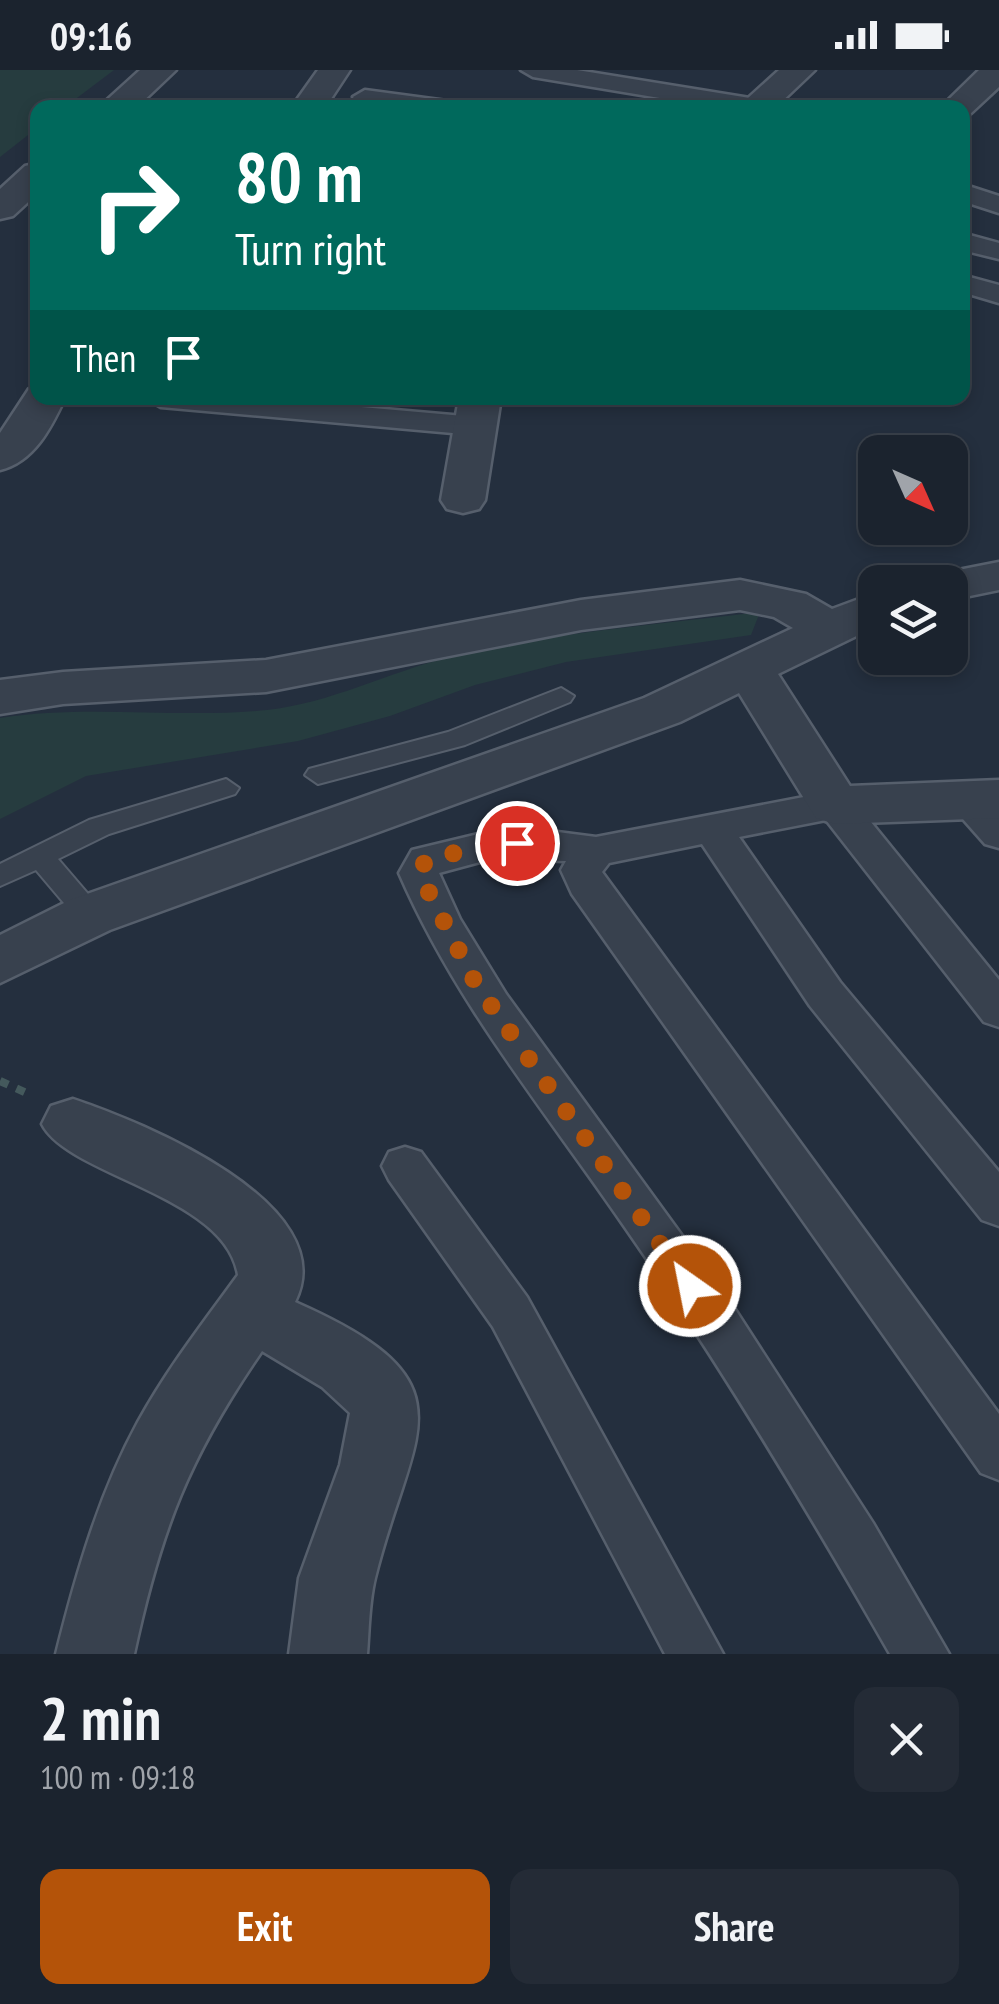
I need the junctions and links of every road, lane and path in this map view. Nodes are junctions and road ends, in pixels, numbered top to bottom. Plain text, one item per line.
1 (160, 70) edge
2 (334, 70) edge
3 (532, 70) edge
4 (998, 70) edge
5 (789, 71) edge
6 (365, 97) dead end
7 (124, 100) edge
8 (313, 100) edge
9 (387, 100) edge
10 (713, 100) edge
11 (762, 100) edge
12 (966, 100) edge
13 (30, 181) edge
14 (970, 195) edge
15 (999, 205) edge
16 (0, 208) edge
17 (970, 243) edge
18 (999, 251) edge
19 (970, 285) edge
20 (999, 294) edge
21 (41, 405) edge
22 (320, 405) edge
23 (478, 412) edge
24 (0, 457) edge
25 (463, 500) dead end
26 (999, 576) edge
27 (968, 582) edge
28 (852, 618) edge
29 (750, 670) junction
30 (561, 696) dead end
31 (0, 697) edge
32 (375, 762) junction
33 (318, 775) dead end
34 (226, 788) dead end
35 (405, 804) junction
36 (835, 806) junction
37 (988, 811) edge
38 (714, 830) junction
39 (596, 851) junction
40 (38, 854) junction
41 (0, 876) edge
42 (90, 915) junction
43 (0, 961) edge
44 (999, 1010) edge
45 (0, 1081) edge
46 (53, 1110) joint
47 (404, 1166) dead end
48 (999, 1206) edge
49 (249, 1314) junction
50 (999, 1456) edge
51 (95, 1654) edge
52 (328, 1654) edge
53 (695, 1654) edge
54 (921, 1654) edge

1 - 7 street
2 - 8 street
3 - 10 street
4 - 12 street
5 - 11 street
6 - 9 street
13 - 16 street
14 - 15 street
17 - 18 street
19 - 20 street
21 - 24 street
22 - 23 street
23 - 25 street
26 - 27 street
28 - 29 street
28 - 31 street
29 - 35 street
29 - 36 street
30 - 32 lane
32 - 33 lane
32 - 35 lane
34 - 40 lane
35 - 42 street
36 - 37 street
36 - 38 street
36 - 44 street
38 - 39 street
38 - 48 street
39 - 50 street
39 - 54 street
40 - 41 lane
40 - 42 lane
42 - 43 street
45 - 46 path
46 - 49 street
47 - 53 street
49 - 51 street
49 - 52 street

